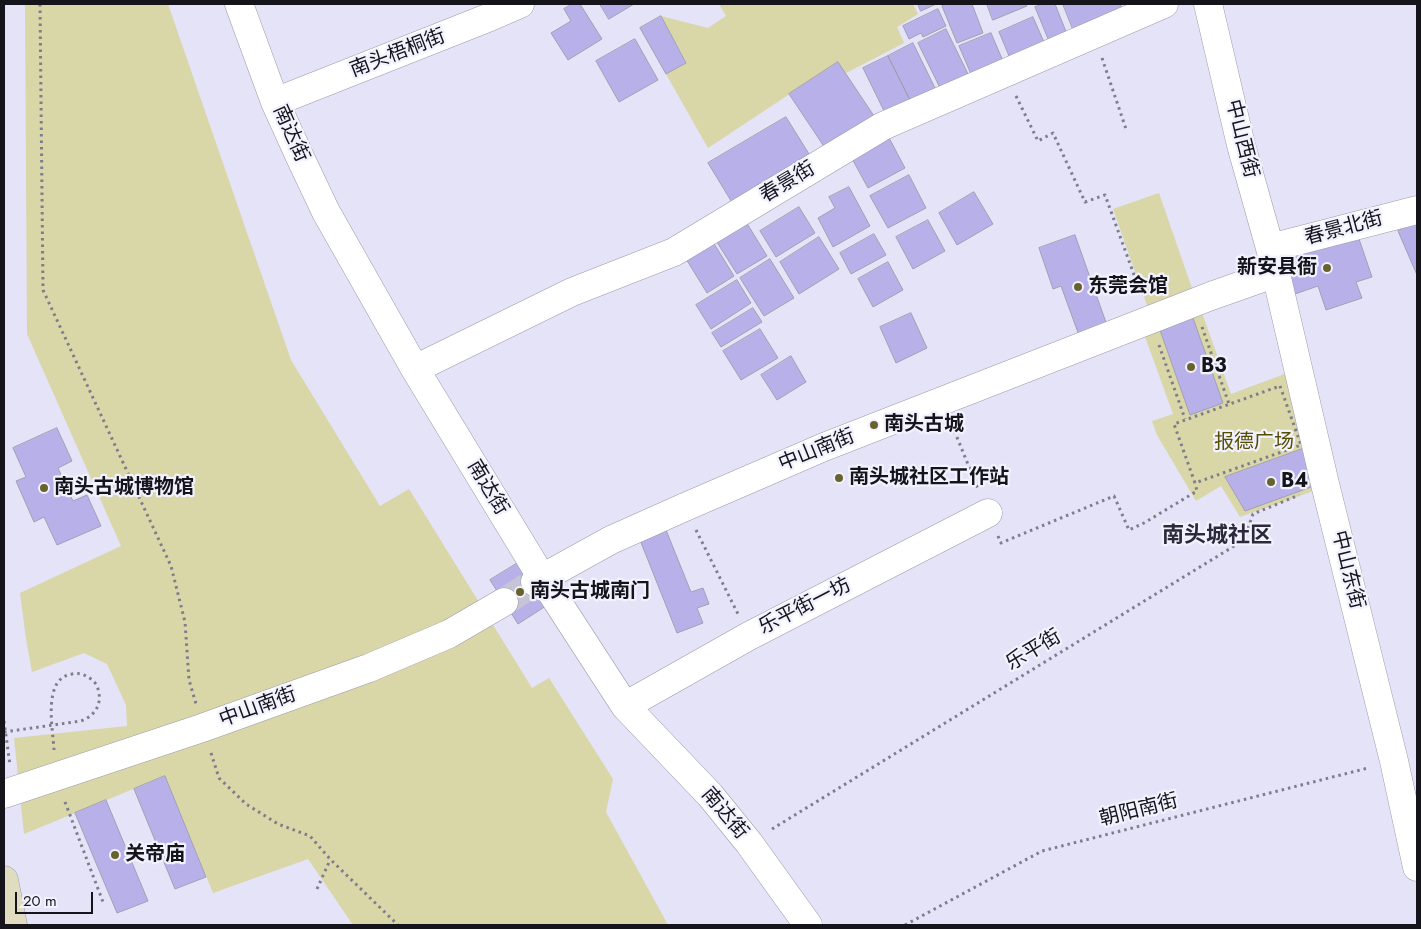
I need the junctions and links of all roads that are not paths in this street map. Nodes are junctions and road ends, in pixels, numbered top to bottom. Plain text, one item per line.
1 (240, 4) edge
2 (520, 4) edge
3 (1164, 4) edge
4 (1208, 4) edge
5 (275, 102) junction
6 (1417, 210) edge
7 (1273, 260) junction
8 (415, 369) junction
9 (988, 513) road end
10 (538, 580) junction
11 (504, 602) tunnel mouth
12 (625, 706) junction
13 (9, 792) edge
14 (1417, 867) edge
15 (4, 880) edge
16 (13, 925) edge
17 (808, 925) edge

1 - 5 street, 南达街
2 - 5 street, 南头梧桐街
3 - 8 street, 春景街
4 - 7 street, 中山西街
5 - 8 street, 南达街
6 - 7 street, 春景北街
7 - 10 street, 中山南街
7 - 14 street, 中山东街
8 - 10 street, 南达街
9 - 12 street, 乐平街一坊
10 - 12 street, 南达街
11 - 13 street, 中山南街
12 - 17 street, 南达街
15 - 16 main road

